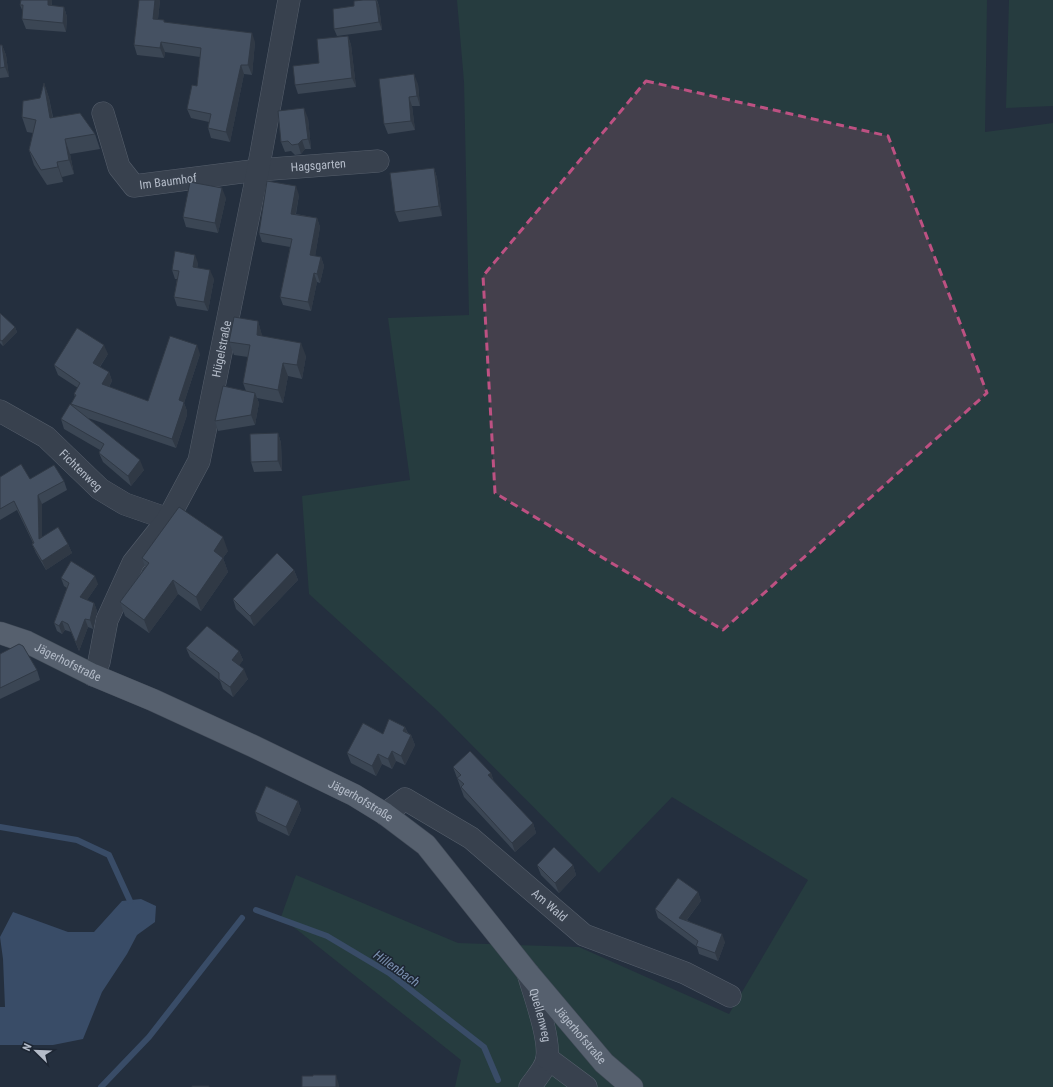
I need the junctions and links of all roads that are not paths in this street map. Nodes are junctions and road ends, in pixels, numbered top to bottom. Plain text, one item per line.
1 (289, 0) edge
2 (103, 113) dead end
3 (378, 161) dead end
4 (258, 170) junction
5 (0, 411) edge
6 (168, 519) junction
7 (0, 633) edge
8 (93, 675) junction
9 (386, 814) junction
10 (528, 973) junction
11 (730, 996) dead end
12 (547, 1058) junction
13 (530, 1087) edge
14 (586, 1087) edge
15 (632, 1087) edge

1 - 4 street, Hügelstraße
2 - 4 street, Im Baumhof
3 - 4 street, Hagsgarten
4 - 6 street, Hügelstraße
5 - 6 street, Fichtenweg
6 - 8 street, Hügelstraße
7 - 8 main road, Jägerhofstraße
8 - 9 main road, Jägerhofstraße
9 - 10 main road, Jägerhofstraße
9 - 11 street, Am Wald
10 - 12 street, Quellenweg
10 - 15 main road, Jägerhofstraße
12 - 13 street, Quellenweg
12 - 14 street, Quellenweg

